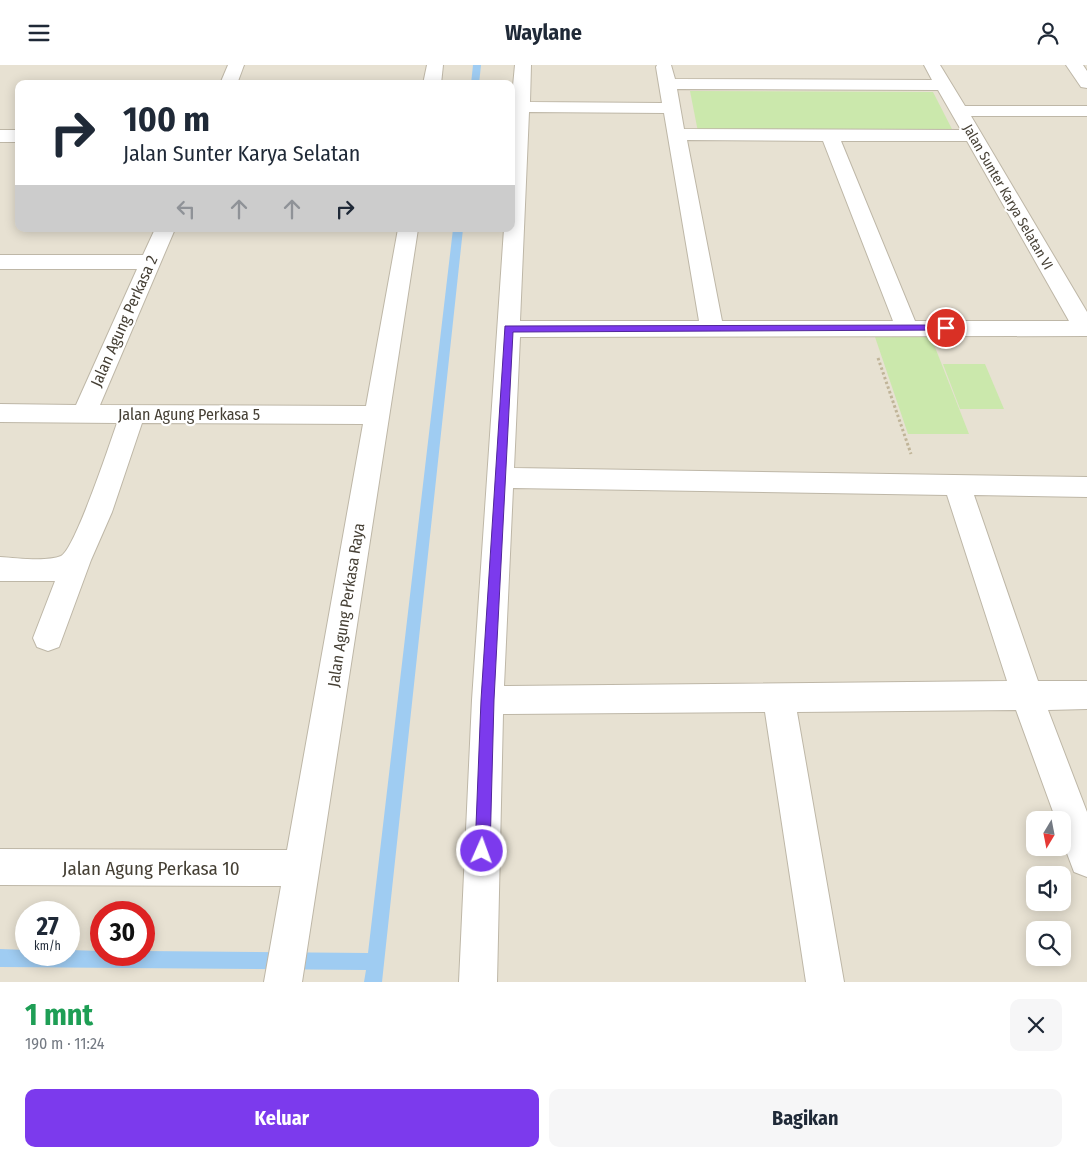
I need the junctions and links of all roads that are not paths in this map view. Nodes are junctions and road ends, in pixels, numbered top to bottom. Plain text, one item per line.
1 (236, 65) edge
2 (435, 65) edge
3 (523, 65) edge
4 (805, 65) edge
5 (932, 65) edge
6 (1074, 65) edge
7 (665, 74) edge
8 (230, 80) edge
9 (433, 80) edge
10 (1087, 83) edge
11 (812, 84) junction
12 (943, 85) junction
13 (520, 107) junction
14 (672, 108) junction
15 (959, 111) junction
16 (1087, 111) edge
17 (677, 134) junction
18 (830, 135) junction
19 (0, 136) edge
20 (15, 136) edge
21 (973, 136) junction
22 (515, 208) edge
23 (164, 232) edge
24 (408, 232) edge
25 (514, 232) edge
26 (0, 261) edge
27 (150, 262) junction
28 (907, 328) junction
29 (1086, 328) edge
30 (509, 329) junction
31 (712, 329) junction
32 (0, 413) edge
33 (84, 414) junction
34 (133, 414) junction
35 (378, 415) junction
36 (500, 479) junction
37 (957, 486) junction
38 (1087, 487) edge
39 (77, 560) junction
40 (0, 569) edge
41 (48, 638) dead end
42 (1027, 695) junction
43 (1087, 695) edge
44 (780, 697) junction
45 (488, 700) junction
46 (1087, 859) edge
47 (0, 867) edge
48 (302, 868) junction
49 (283, 982) edge
50 (478, 982) edge
51 (825, 982) edge

1 - 8 street
2 - 9 street
3 - 13 street
4 - 11 street
5 - 12 street, Jalan Sunter Karya Selatan VI
6 - 10 street
7 - 11 street
7 - 14 street
11 - 12 street
12 - 15 street, Jalan Sunter Karya Selatan VI
13 - 14 street
13 - 22 street
14 - 17 street
15 - 16 street
15 - 21 street, Jalan Sunter Karya Selatan VI
17 - 18 street
17 - 31 street
18 - 21 street
18 - 28 street
19 - 20 street
21 - 29 street, Jalan Sunter Karya Selatan VI
23 - 27 street, Jalan Agung Perkasa 2
24 - 35 street, Jalan Agung Perkasa Raya
25 - 30 street
26 - 27 street
27 - 33 street, Jalan Agung Perkasa 2
28 - 29 street
28 - 31 street
30 - 31 street
30 - 36 street
32 - 33 street, Jalan Agung Perkasa 5
33 - 34 street, Jalan Agung Perkasa 5
34 - 35 street, Jalan Agung Perkasa 5
34 - 39 street
35 - 48 street, Jalan Agung Perkasa Raya
36 - 37 street
36 - 45 street
37 - 38 street
37 - 42 street
39 - 40 street
39 - 41 street
42 - 43 street
42 - 44 street
42 - 46 street
44 - 45 street
44 - 51 street
45 - 50 street
47 - 48 street, Jalan Agung Perkasa 10
48 - 49 street, Jalan Agung Perkasa Raya

